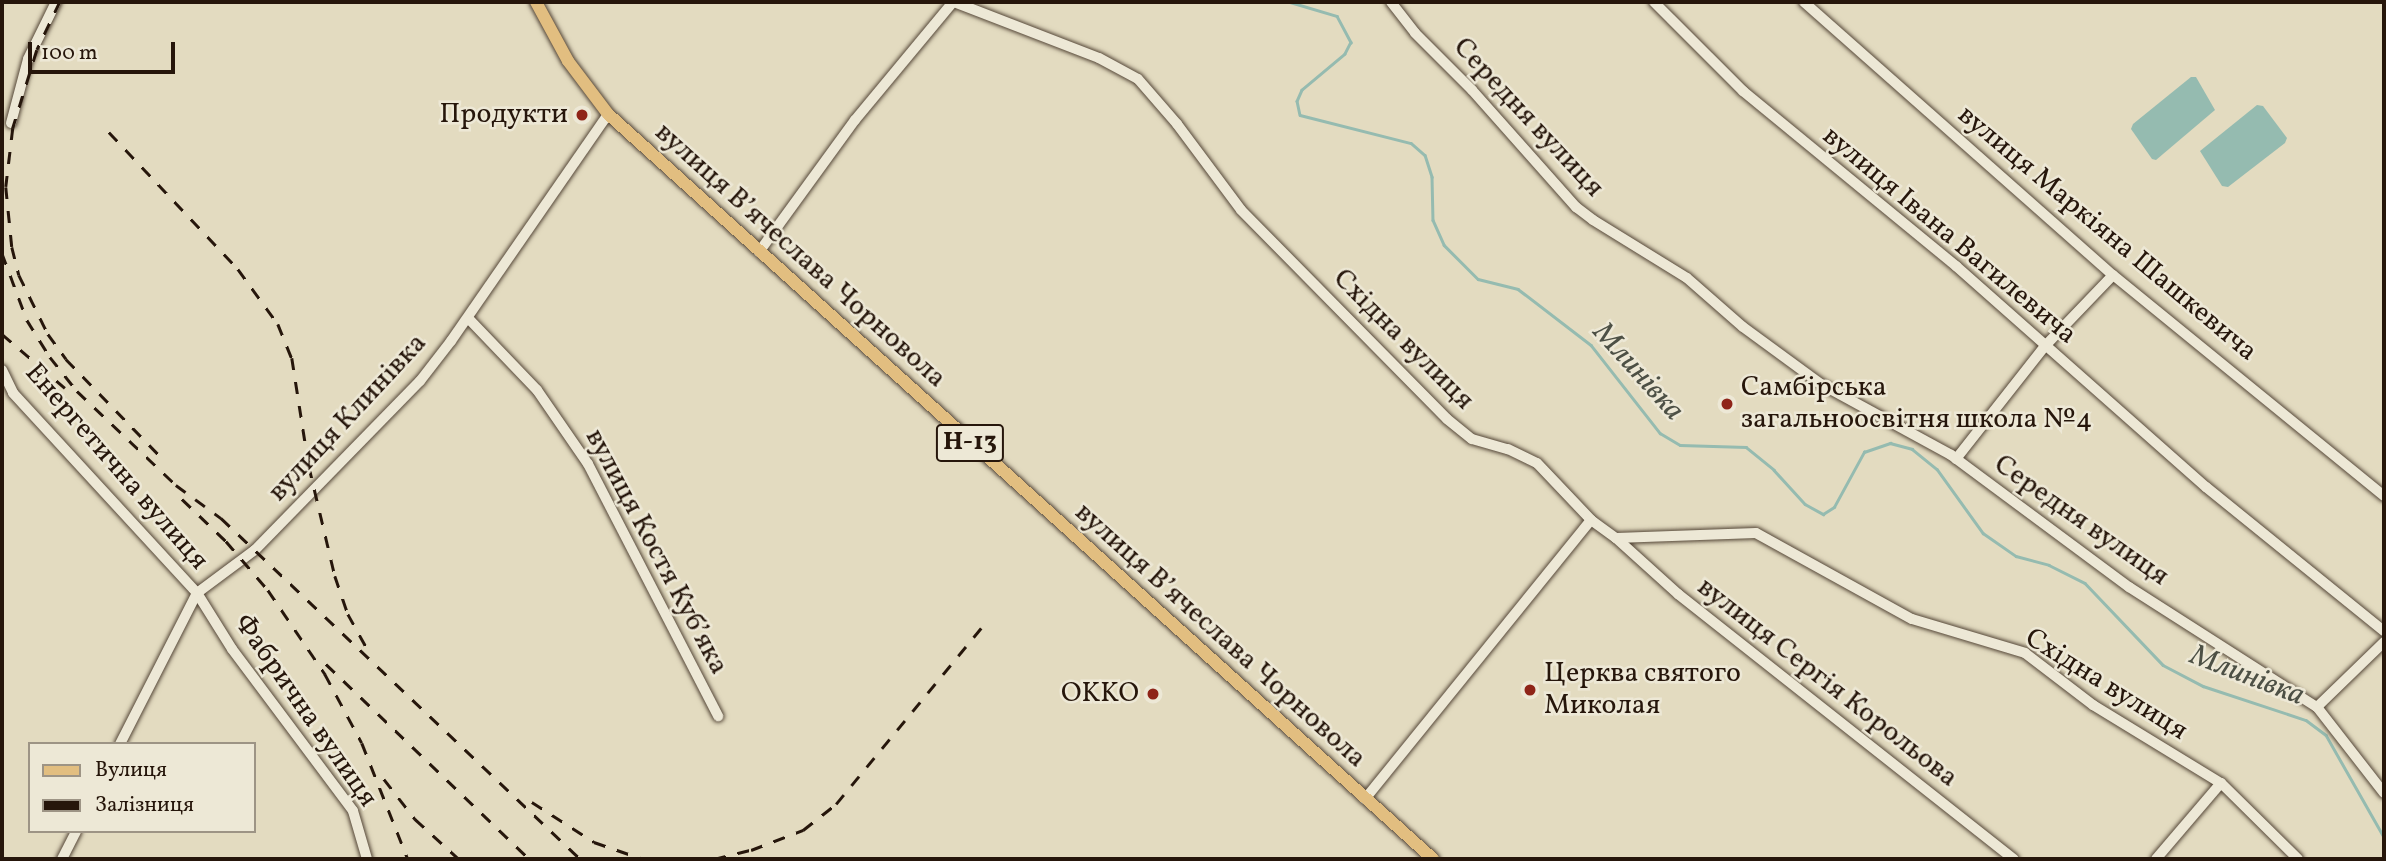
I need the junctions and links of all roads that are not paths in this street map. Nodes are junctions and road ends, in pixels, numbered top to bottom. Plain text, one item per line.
1 (55, 2) edge
2 (536, 2) edge
3 (954, 2) edge
4 (1391, 2) edge
5 (1654, 2) edge
6 (1804, 2) edge
7 (608, 114) junction
8 (11, 123) dead end
9 (758, 252) junction
10 (2113, 275) junction
11 (468, 318) junction
12 (2045, 346) junction
13 (2, 370) edge
14 (1956, 459) junction
15 (2384, 496) edge
16 (1591, 520) junction
17 (1616, 538) junction
18 (197, 593) junction
19 (2384, 631) edge
20 (2384, 642) edge
21 (2317, 707) junction
22 (718, 716) dead end
23 (121, 742) edge
24 (2221, 783) junction
25 (2384, 793) edge
26 (1365, 799) junction
27 (75, 833) edge
28 (62, 859) edge
29 (367, 859) edge
30 (1433, 859) edge
31 (2014, 859) edge
32 (2156, 859) edge
33 (2298, 859) edge

1 - 8 street
2 - 7 main road, вулиця Вʼячеслава Чорновола / Н-13
3 - 9 street
3 - 16 street, Східна вулиця
4 - 14 street, Середня вулиця
5 - 12 street, вулиця Івана Вагилевича
6 - 10 street, вулиця Маркіяна Шашкевича
7 - 9 main road, вулиця Вʼячеслава Чорновола / Н-13
7 - 11 street, вулиця Клинівка
9 - 26 main road, вулиця Вʼячеслава Чорновола / Н-13
10 - 12 street
10 - 15 street, вулиця Маркіяна Шашкевича
11 - 18 street, вулиця Клинівка
11 - 22 street, вулиця Костя Кубʼяка
12 - 14 street
12 - 19 street, вулиця Івана Вагилевича
13 - 18 street, Енергетична вулиця
14 - 21 street, Середня вулиця
16 - 17 street, Східна вулиця
16 - 26 street
17 - 24 street, Східна вулиця
17 - 31 street, вулиця Сергія Корольова
18 - 23 street, вулиця Клинівка
18 - 29 street, Фабрична вулиця
20 - 21 street
21 - 25 street, Середня вулиця
24 - 32 street
24 - 33 street, Східна вулиця
26 - 30 main road, вулиця Вʼячеслава Чорновола / Н-13
27 - 28 street

